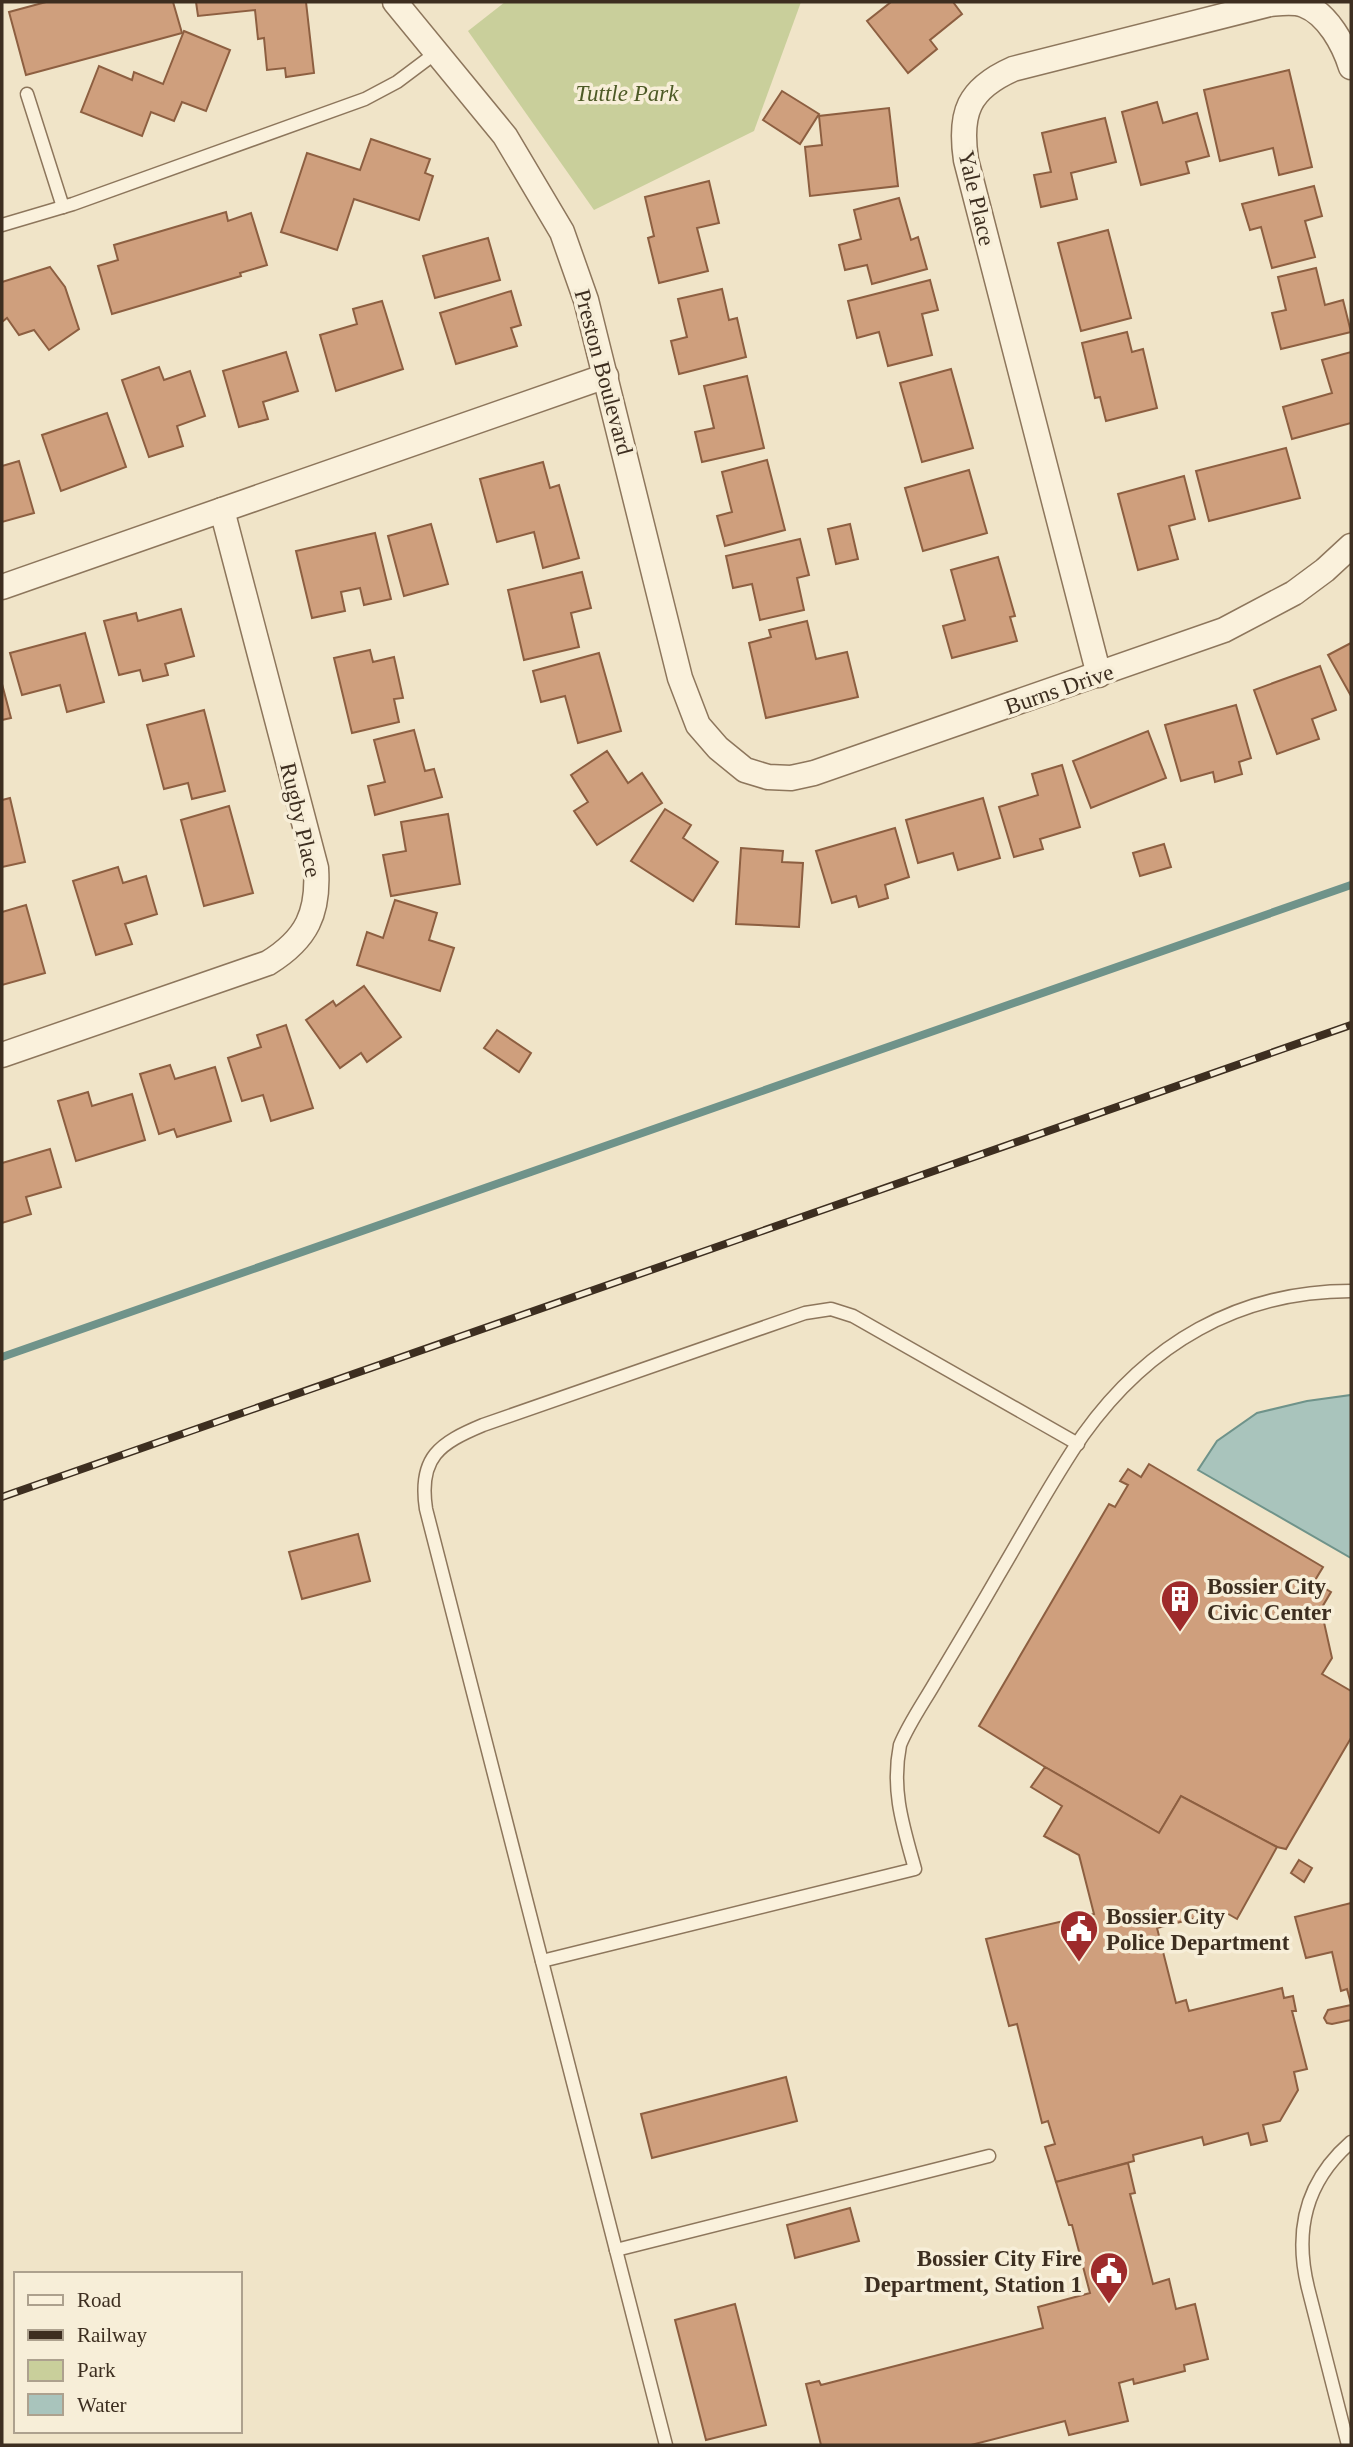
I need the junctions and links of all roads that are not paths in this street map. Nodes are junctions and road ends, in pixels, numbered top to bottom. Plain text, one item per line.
1 (395, 2) edge
2 (437, 52) junction
3 (1351, 68) edge
4 (27, 94) dead end
5 (63, 207) junction
6 (3, 221) edge
7 (606, 376) junction
8 (222, 510) junction
9 (1351, 546) edge
10 (2, 587) edge
11 (1099, 675) junction
12 (745, 770) joint
13 (2, 1055) edge
14 (1351, 1292) edge
15 (1078, 1444) junction
16 (542, 1961) junction
17 (1351, 2142) edge
18 (989, 2156) dead end
19 (616, 2250) junction
20 (666, 2445) edge
21 (1348, 2445) edge

1 - 2 street, Preston Boulevard
2 - 5 lane
2 - 7 street, Preston Boulevard
3 - 11 street, Yale Place
4 - 5 lane
5 - 6 lane
7 - 8 street
7 - 12 street, Preston Boulevard
8 - 10 street
8 - 13 street, Rugby Place
9 - 11 street, Burns Drive
11 - 12 street, Burns Drive
14 - 15 lane
15 - 16 lane
15 - 16 lane
16 - 19 lane
17 - 21 lane
18 - 19 lane
19 - 20 lane

